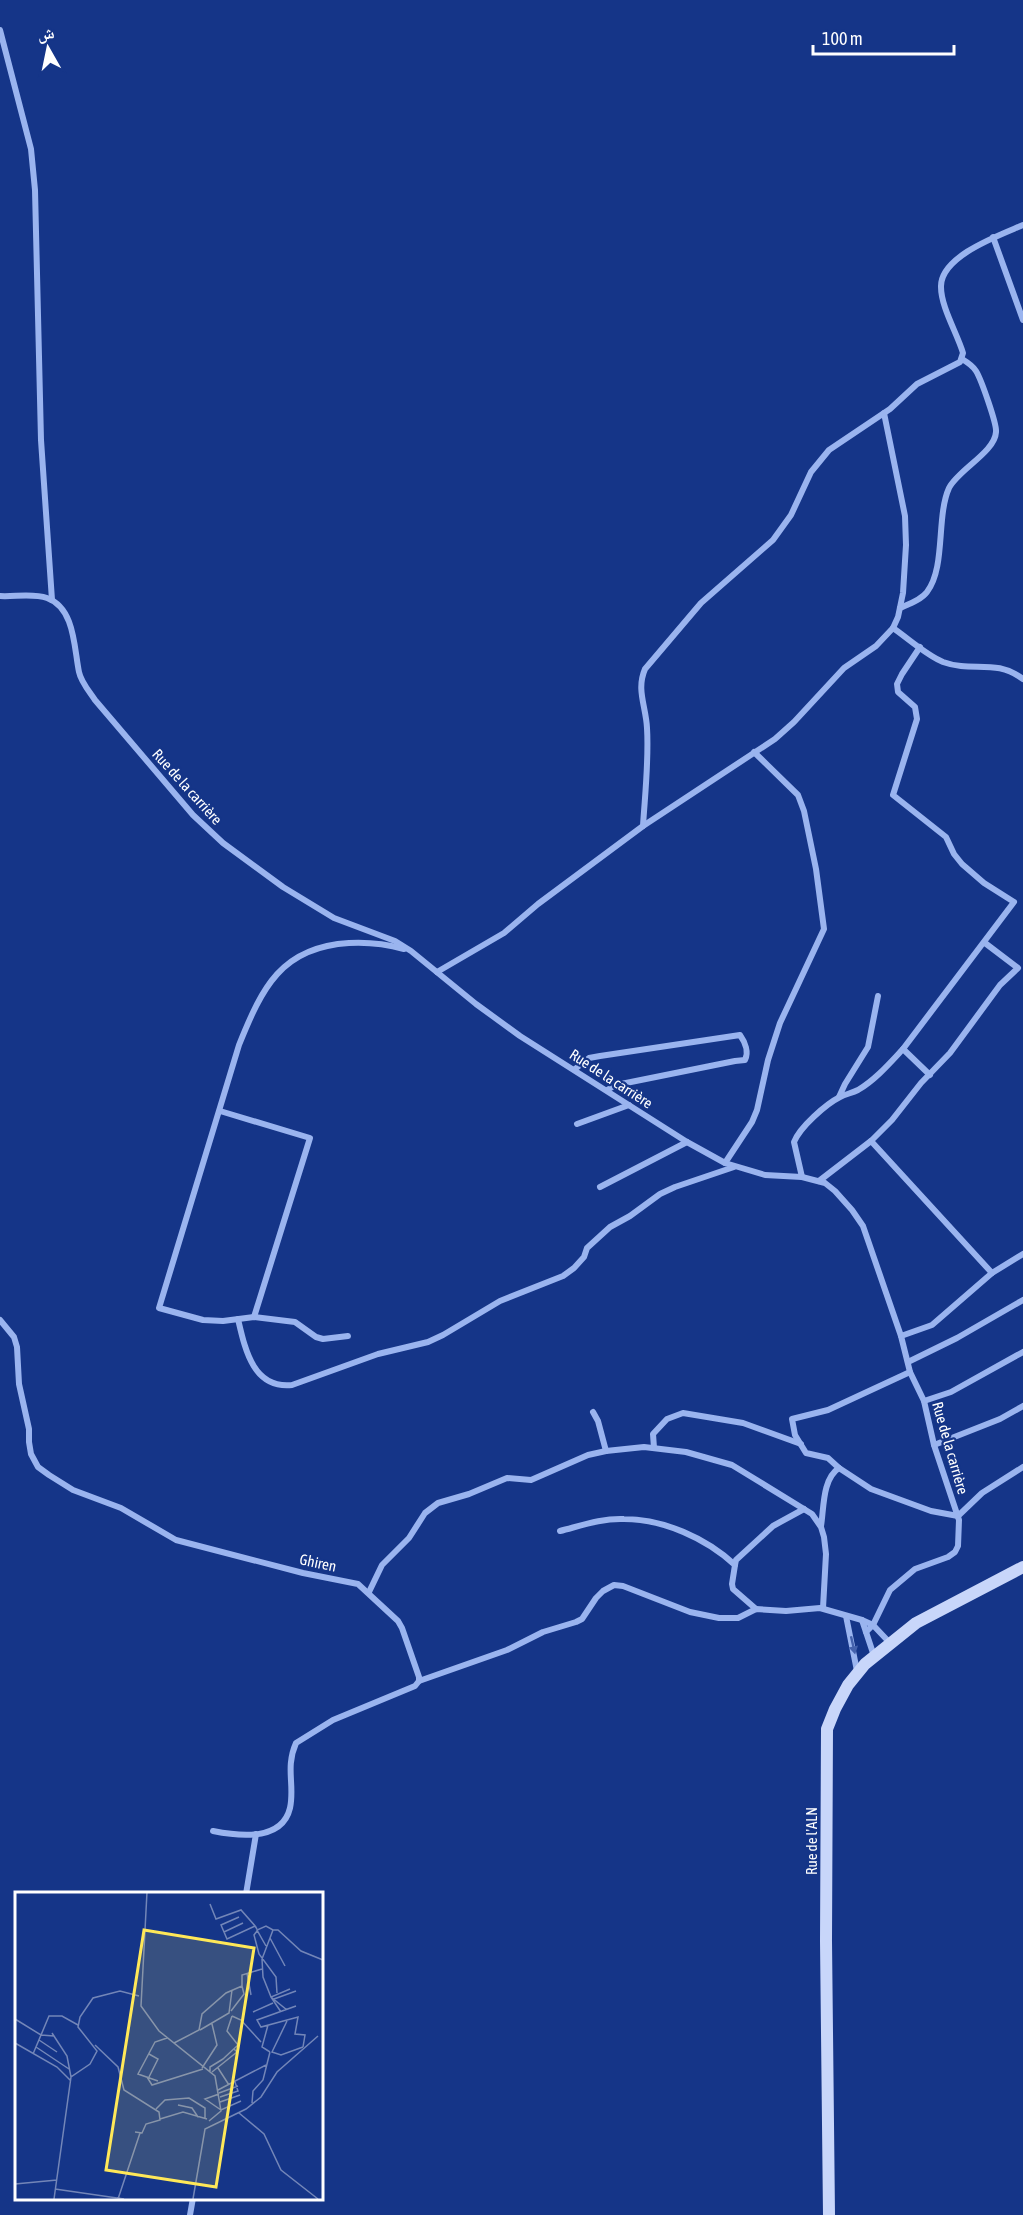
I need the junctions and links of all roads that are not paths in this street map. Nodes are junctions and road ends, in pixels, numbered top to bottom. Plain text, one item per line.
1 (0, 30) edge
2 (1023, 225) edge
3 (993, 237) junction
4 (1023, 320) edge
5 (962, 359) junction
6 (884, 413) junction
7 (0, 596) edge
8 (51, 600) junction
9 (900, 608) junction
10 (893, 628) junction
11 (920, 647) junction
12 (1023, 679) edge
13 (754, 752) junction
14 (643, 826) junction
15 (985, 943) junction
16 (412, 952) junction
17 (437, 972) junction
18 (878, 996) dead end
19 (903, 1049) junction
20 (575, 1069) junction
21 (930, 1075) junction
22 (607, 1090) junction
23 (839, 1097) junction
24 (629, 1105) junction
25 (220, 1111) junction
26 (577, 1124) dead end
27 (871, 1141) junction
28 (687, 1142) junction
29 (725, 1163) junction
30 (734, 1167) junction
31 (802, 1177) junction
32 (819, 1181) junction
33 (600, 1187) dead end
34 (1023, 1254) edge
35 (992, 1273) junction
36 (1023, 1300) edge
37 (254, 1317) junction
38 (238, 1319) junction
39 (0, 1320) edge
40 (348, 1336) dead end
41 (901, 1336) junction
42 (1023, 1352) edge
43 (908, 1362) junction
44 (910, 1372) junction
45 (924, 1401) junction
46 (1023, 1406) edge
47 (593, 1413) dead end
48 (802, 1444) junction
49 (934, 1445) junction
50 (654, 1448) junction
51 (606, 1450) junction
52 (1023, 1467) edge
53 (838, 1468) junction
54 (804, 1509) junction
55 (958, 1516) junction
56 (821, 1527) junction
57 (560, 1531) dead end
58 (735, 1565) junction
59 (1023, 1567) edge
60 (369, 1592) junction
61 (823, 1608) junction
62 (756, 1610) junction
63 (846, 1616) junction
64 (862, 1620) junction
65 (873, 1625) junction
66 (866, 1632) junction
67 (890, 1643) junction
68 (874, 1657) junction
69 (857, 1674) junction
70 (419, 1681) junction
71 (213, 1831) dead end
72 (256, 1834) junction
73 (246, 1892) edge
74 (193, 2200) edge
75 (190, 2215) edge
76 (829, 2215) edge

1 - 8 street
2 - 3 street
3 - 4 street
3 - 5 street
5 - 6 street
5 - 9 street
6 - 9 street
6 - 14 street
7 - 8 street
8 - 16 street, Rue de la carrière
9 - 10 street
10 - 11 street
10 - 13 street
11 - 12 street
11 - 15 street
13 - 14 street
13 - 29 street
14 - 17 street
15 - 19 street
15 - 21 street
16 - 17 street, Rue de la carrière
16 - 25 street
17 - 20 street, Rue de la carrière
18 - 23 street
19 - 21 street
19 - 23 street
20 - 22 street, Rue de la carrière
20 - 22 street
21 - 27 street
22 - 24 street, Rue de la carrière
23 - 31 street
24 - 26 street
24 - 28 street, Rue de la carrière
25 - 37 street
25 - 38 street
27 - 32 street
27 - 35 street
28 - 29 street, Rue de la carrière
28 - 33 street
29 - 30 street, Rue de la carrière
30 - 31 street, Rue de la carrière
30 - 38 street
31 - 32 street, Rue de la carrière
32 - 41 street, Rue de la carrière
34 - 35 street
35 - 41 street
36 - 43 street
37 - 38 street
37 - 40 street
39 - 60 street, Ghiren
41 - 43 street, Rue de la carrière
42 - 45 street
43 - 44 street, Rue de la carrière
44 - 45 street, Rue de la carrière
44 - 48 street
45 - 49 street, Rue de la carrière
46 - 49 street
47 - 51 street
48 - 50 street
48 - 53 street
49 - 55 street, Rue de la carrière
50 - 51 street
50 - 54 street
51 - 60 street
52 - 55 street
53 - 55 street
53 - 56 street
54 - 56 street
54 - 58 street
55 - 65 street, Rue de la carrière
56 - 61 street
57 - 58 street
58 - 62 street
59 - 67 main road, Rue de l'ALN
60 - 70 street, Ghiren
61 - 62 street
61 - 63 street
62 - 70 street
63 - 64 street
63 -> 69 street
64 - 65 street
64 - 66 street
65 - 66 street
65 - 67 street
66 - 68 street
67 - 68 main road, Rue de l'ALN
68 - 69 main road, Rue de l'ALN
69 - 76 main road, Rue de l'ALN
70 - 72 street
71 - 72 street
72 - 73 street
74 - 75 street

